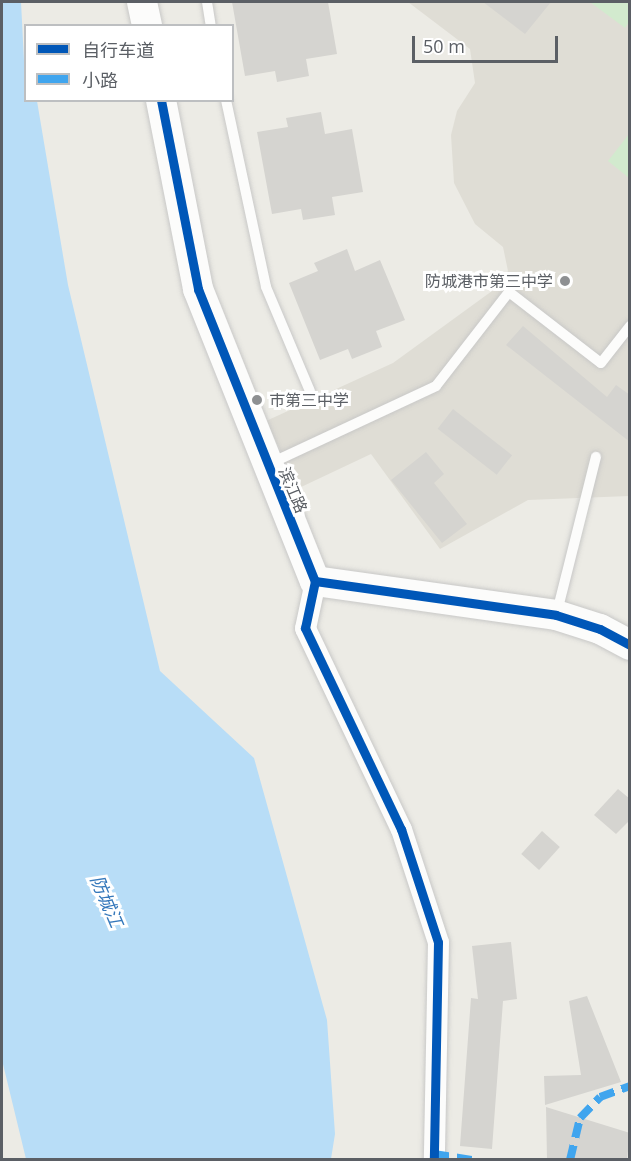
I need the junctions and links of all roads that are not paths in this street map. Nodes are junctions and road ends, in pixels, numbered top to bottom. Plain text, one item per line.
1 (142, 2) edge
2 (207, 2) edge
3 (147, 24) edge
4 (212, 24) edge
5 (161, 102) edge
6 (226, 102) edge
7 (630, 326) edge
8 (310, 391) dead end
9 (596, 456) dead end
10 (266, 465) junction
11 (315, 581) junction
12 (556, 615) junction
13 (630, 645) edge
14 (434, 1160) edge

1 - 3 street
2 - 4 lane
5 - 10 street, 滨江路
6 - 8 lane
7 - 10 lane
9 - 12 lane
10 - 11 street, 滨江路
11 - 12 street
11 - 14 street
12 - 13 street

